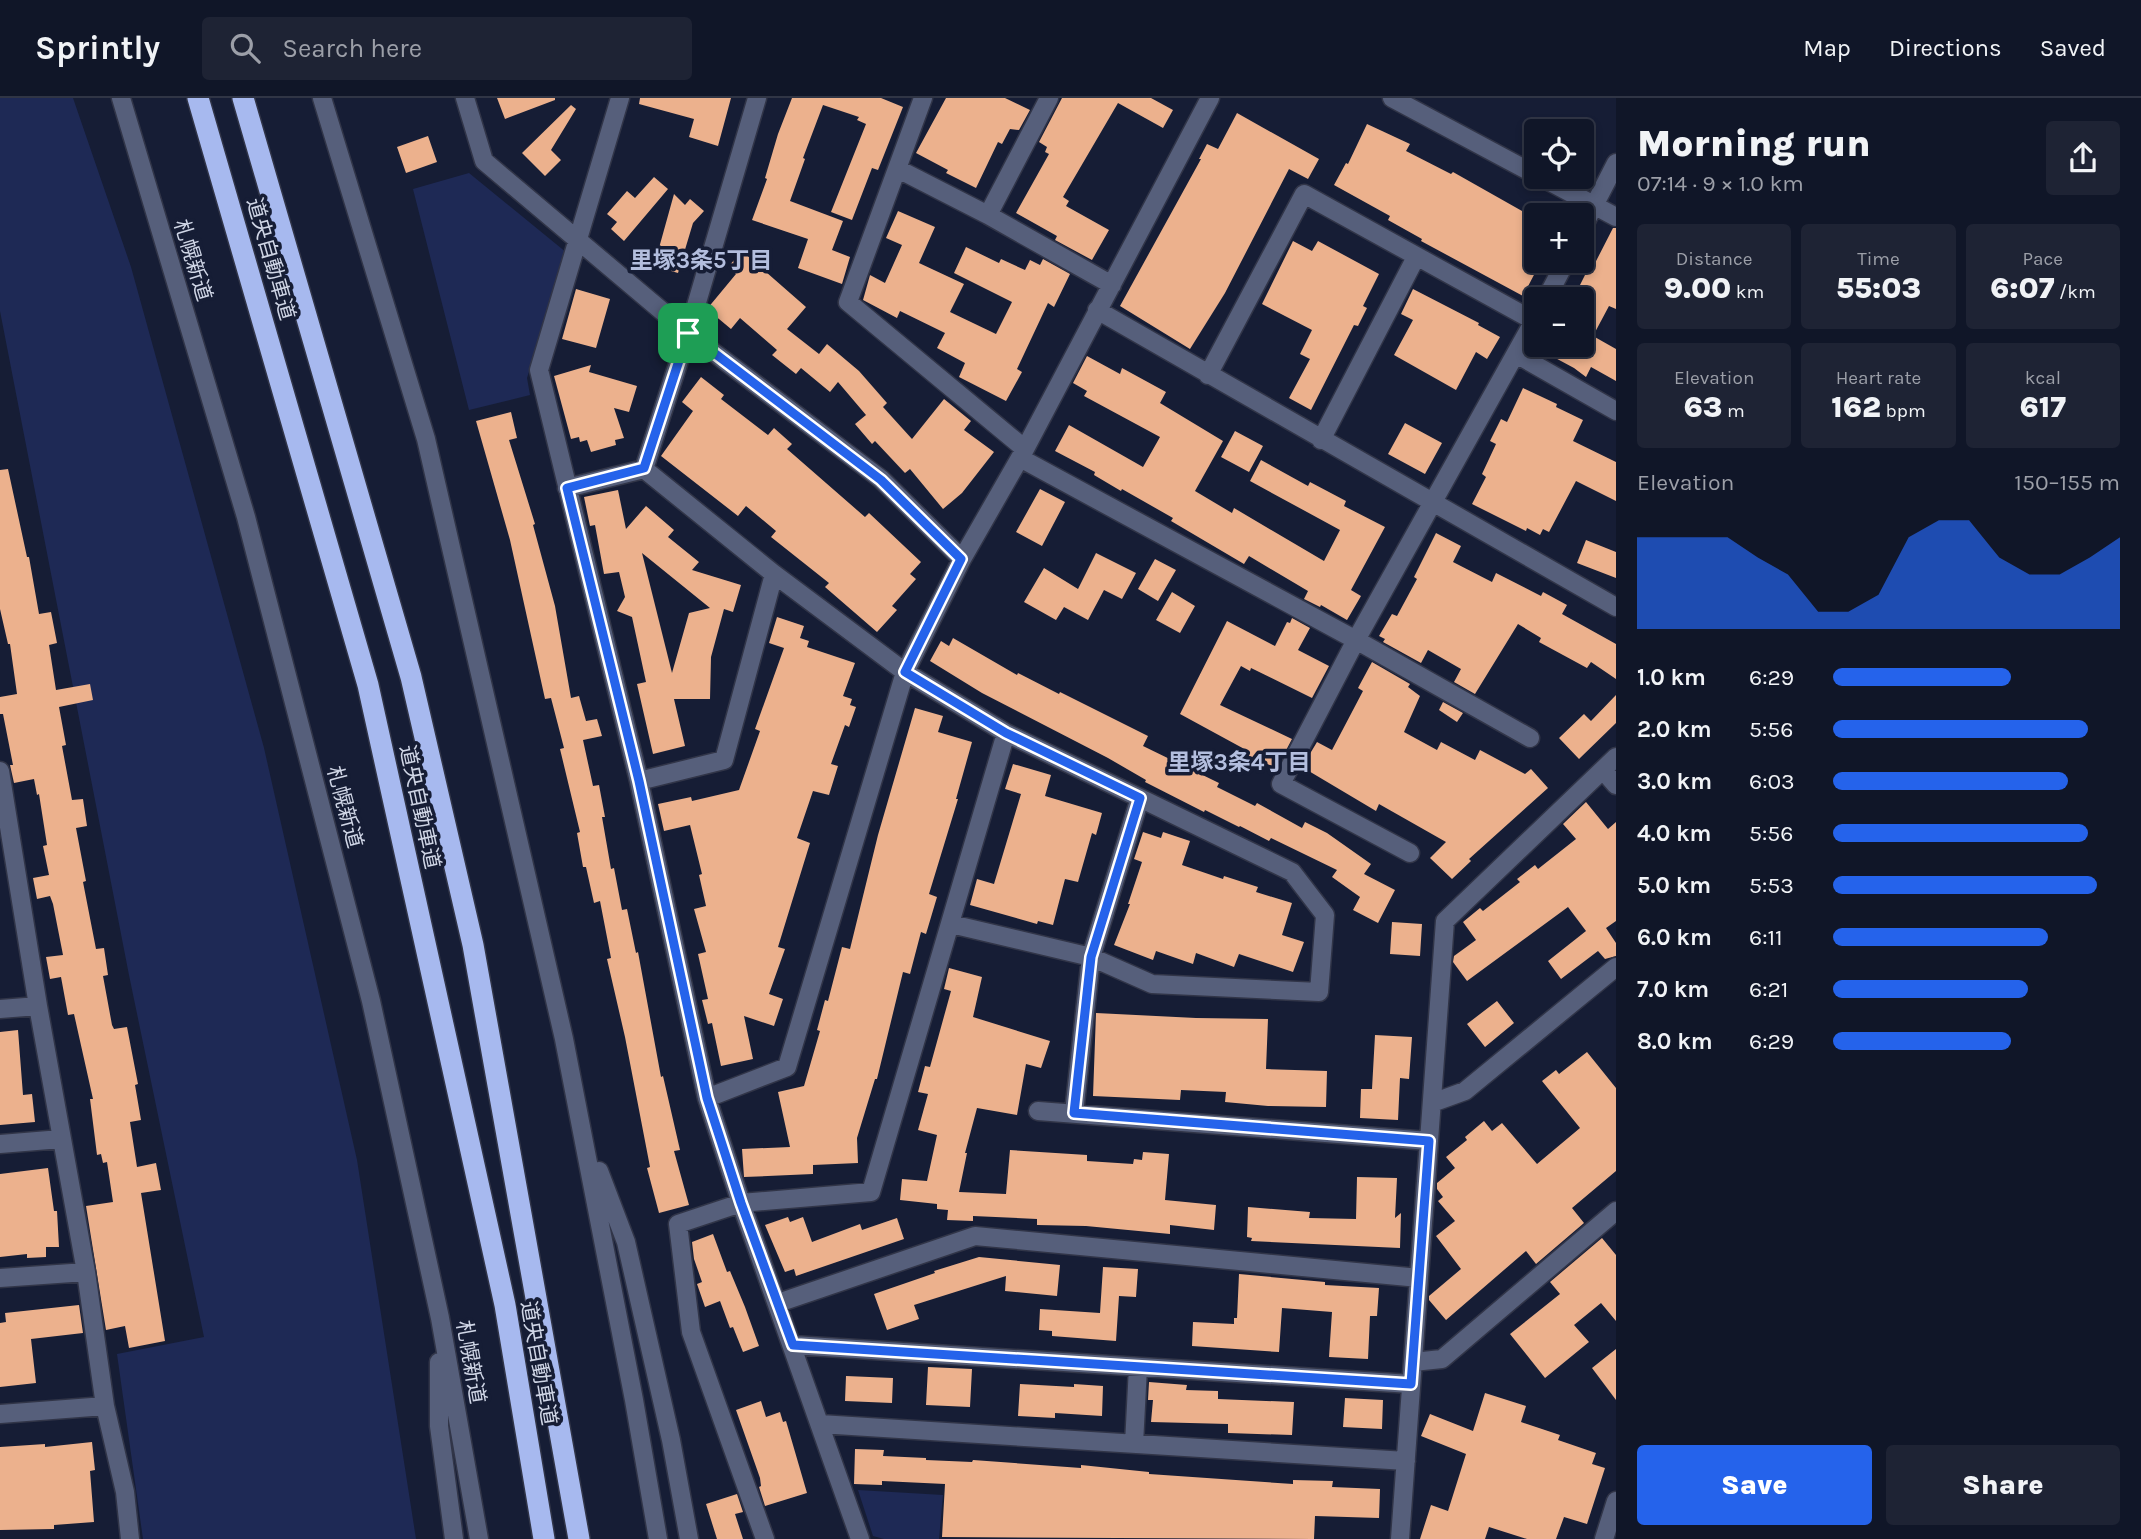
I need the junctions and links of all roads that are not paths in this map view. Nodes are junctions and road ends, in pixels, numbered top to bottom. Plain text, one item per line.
1 (121, 98) edge
2 (198, 98) edge
3 (243, 98) edge
4 (322, 98) edge
5 (465, 98) edge
6 (620, 98) edge
7 (757, 98) edge
8 (923, 98) edge
9 (1049, 98) edge
10 (1210, 98) edge
11 (1392, 98) edge
12 (1616, 163) edge
13 (1524, 168) edge
14 (898, 169) junction
15 (1564, 189) edge
16 (1590, 203) edge
17 (1594, 205) joint
18 (988, 215) junction
19 (1616, 218) edge
20 (579, 240) junction
21 (1416, 257) junction
22 (1112, 285) junction
23 (1097, 310) junction
24 (1524, 313) edge
25 (688, 333) junction
26 (1524, 339) edge
27 (1516, 354) junction
28 (1208, 375) junction
29 (1616, 411) edge
30 (1321, 440) junction
31 (1023, 454) junction
32 (644, 468) junction
33 (567, 488) junction
34 (1434, 503) junction
35 (961, 559) junction
36 (774, 574) junction
37 (1616, 607) edge
38 (1356, 640) junction
39 (905, 672) junction
40 (1006, 733) junction
41 (1530, 738) dead end
42 (1616, 757) edge
43 (1603, 770) junction
44 (0, 771) edge
45 (639, 781) junction
46 (1616, 786) edge
47 (1140, 798) junction
48 (1410, 853) dead end
49 (8, 873) edge
50 (951, 924) junction
51 (1091, 957) junction
52 (1616, 967) edge
53 (38, 1006) junction
54 (0, 1009) edge
55 (707, 1098) junction
56 (1432, 1103) junction
57 (1038, 1111) dead end
58 (1074, 1113) junction
59 (582, 1128) junction
60 (61, 1139) junction
61 (1429, 1141) junction
62 (0, 1144) edge
63 (741, 1203) junction
64 (1616, 1211) edge
65 (86, 1272) junction
66 (0, 1278) edge
67 (1419, 1278) junction
68 (778, 1303) junction
69 (440, 1318) junction
70 (793, 1345) junction
71 (1413, 1362) junction
72 (1139, 1367) junction
73 (1411, 1384) junction
74 (105, 1406) junction
75 (0, 1414) edge
76 (820, 1424) junction
77 (1134, 1444) junction
78 (1406, 1461) junction
79 (1616, 1501) edge
80 (130, 1539) edge
81 (454, 1539) edge
82 (479, 1539) edge
83 (544, 1539) edge
84 (579, 1539) edge
85 (658, 1539) edge
86 (690, 1539) edge
87 (765, 1539) edge
88 (860, 1539) edge
89 (1400, 1539) edge
90 (1604, 1539) edge

1 - 69 street, 札幌新道
2 - 83 highway, 道央自動車道
3 - 84 highway, 道央自動車道
4 - 59 street
5 - 20 street
6 - 20 street
7 - 25 street
8 - 14 street
9 - 18 street
10 - 22 street
11 - 13 street
12 - 17 street
14 - 18 street
14 - 31 street
15 - 16 street
17 - 19 street
18 - 22 street
20 - 25 street
20 - 33 street
21 - 24 street
21 - 28 street
21 - 30 street
22 - 23 street
23 - 28 street
23 - 31 street
25 - 32 street
25 - 35 street
26 - 27 street
27 - 29 street
27 - 34 street
28 - 30 street
30 - 34 street
31 - 35 street
31 - 38 street
32 - 33 street
32 - 36 street
33 - 45 street
34 - 37 street
34 - 38 street
35 - 39 street
36 - 39 street
36 - 45 street
38 - 41 street
38 - 48 street
39 - 40 street
39 - 55 street
40 - 47 street
40 - 50 street
42 - 43 street
43 - 46 street
43 - 56 street
44 - 49 street
45 - 55 street
47 - 51 street
47 - 51 street
49 - 53 street
50 - 51 street
50 - 63 street
51 - 58 street
52 - 56 street
53 - 54 street
53 - 60 street
55 - 63 street
56 - 61 street
57 - 58 street
58 - 61 street
59 - 85 street
59 - 86 street
60 - 62 street
60 - 65 street
61 - 67 street
63 - 68 street
63 - 87 street
64 - 71 street
65 - 66 street
65 - 74 street
67 - 68 street
67 - 71 street
68 - 70 street
69 - 81 street
69 - 82 street, 札幌新道
70 - 72 street
70 - 76 street
71 - 73 street
72 - 73 street
72 - 77 street
73 - 78 street
74 - 75 street
74 - 80 street
76 - 77 street
76 - 88 street
77 - 78 street
78 - 89 street
79 - 90 street

